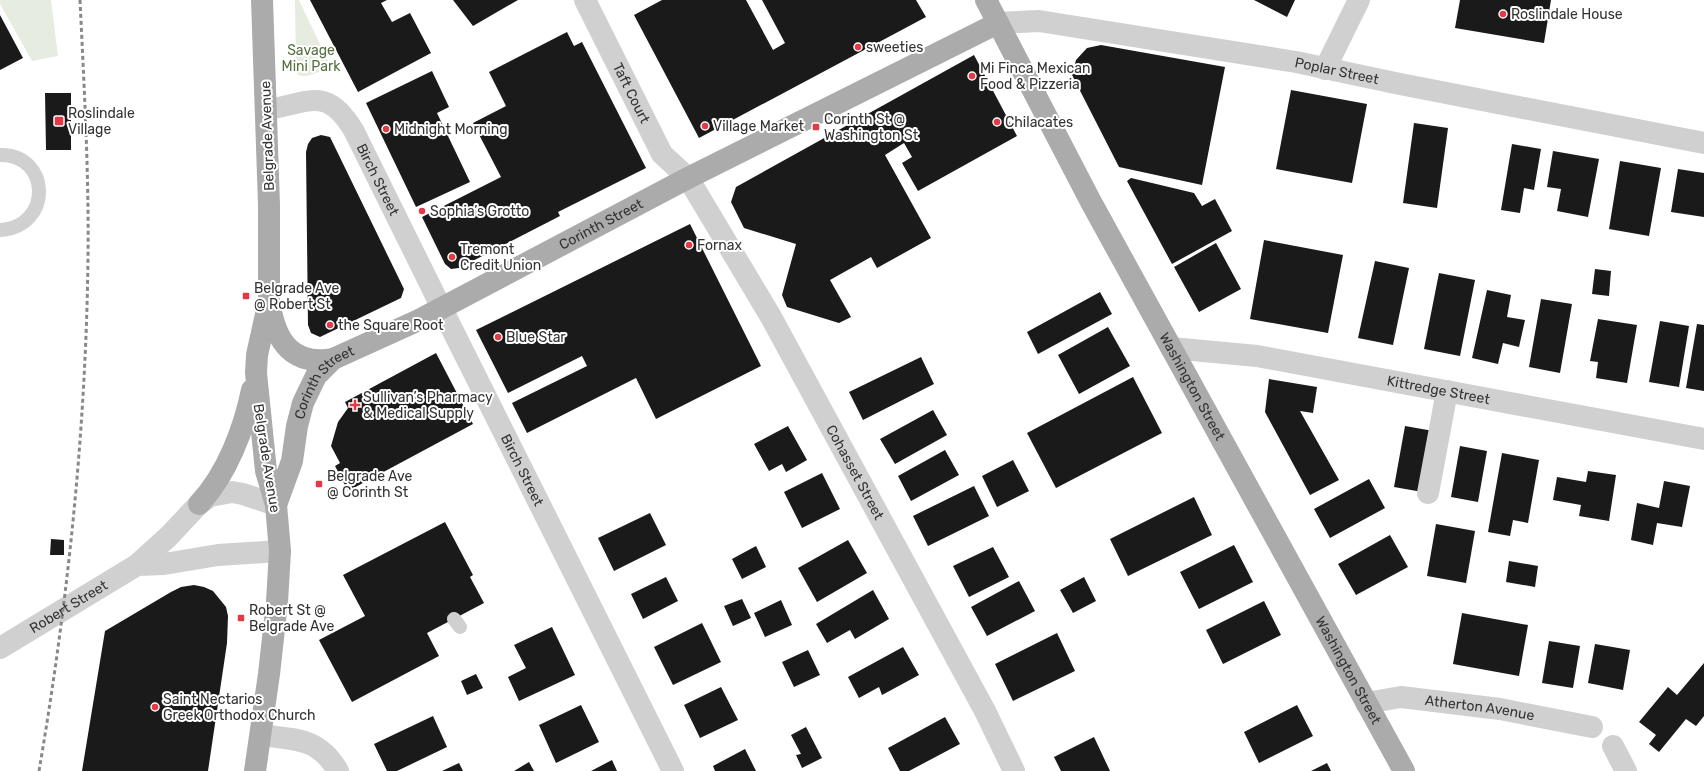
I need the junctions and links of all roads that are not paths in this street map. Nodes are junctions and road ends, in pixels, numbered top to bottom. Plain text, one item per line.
1 (262, 0) edge
2 (584, 0) edge
3 (978, 0) edge
4 (986, 0) edge
5 (1359, 0) edge
6 (998, 23) junction
7 (1325, 69) junction
8 (266, 110) junction
9 (1704, 144) edge
10 (0, 155) edge
11 (688, 178) junction
12 (0, 230) edge
13 (269, 301) junction
14 (442, 309) junction
15 (1171, 348) junction
16 (333, 359) junction
17 (256, 373) junction
18 (1447, 392) junction
19 (1704, 439) edge
20 (1428, 493) dead end
21 (199, 504) junction
22 (276, 505) junction
23 (280, 551) junction
24 (137, 565) junction
25 (0, 648) edge
26 (1366, 702) junction
27 (1592, 727) dead end
28 (261, 735) junction
29 (1613, 746) dead end
30 (255, 771) edge
31 (338, 771) edge
32 (673, 771) edge
33 (1014, 771) edge
34 (1404, 771) edge
35 (1626, 771) edge

1 - 8 main road, Belgrade Avenue
2 - 11 street, Taft Court
3 - 6 main road
4 - 6 main road, Washington Street
5 - 7 street
6 - 7 street, Poplar Street
6 - 11 main road, Corinth Street
6 - 15 main road, Washington Street
7 - 9 street, Poplar Street
8 - 13 main road, Belgrade Avenue
8 - 14 street, Birch Street
10 - 12 lane
11 - 14 main road, Corinth Street
11 - 33 street, Cohasset Street
13 - 16 main road
13 - 17 main road, Belgrade Avenue
14 - 16 main road, Corinth Street
14 - 32 street, Birch Street
15 - 18 street, Kittredge Street
15 - 26 main road, Washington Street
16 - 22 main road, Corinth Street
17 - 21 main road
17 - 22 main road, Belgrade Avenue
18 - 19 street, Kittredge Street
18 - 20 street
21 - 22 street
21 - 24 street, Robert Street
22 - 23 main road, Belgrade Avenue
23 - 24 street, Robert Street
23 - 28 main road, Belgrade Avenue
24 - 25 street, Robert Street
26 - 27 street, Atherton Avenue
26 - 34 main road, Washington Street
28 - 30 main road, Belgrade Avenue
28 - 31 street
29 - 35 street

